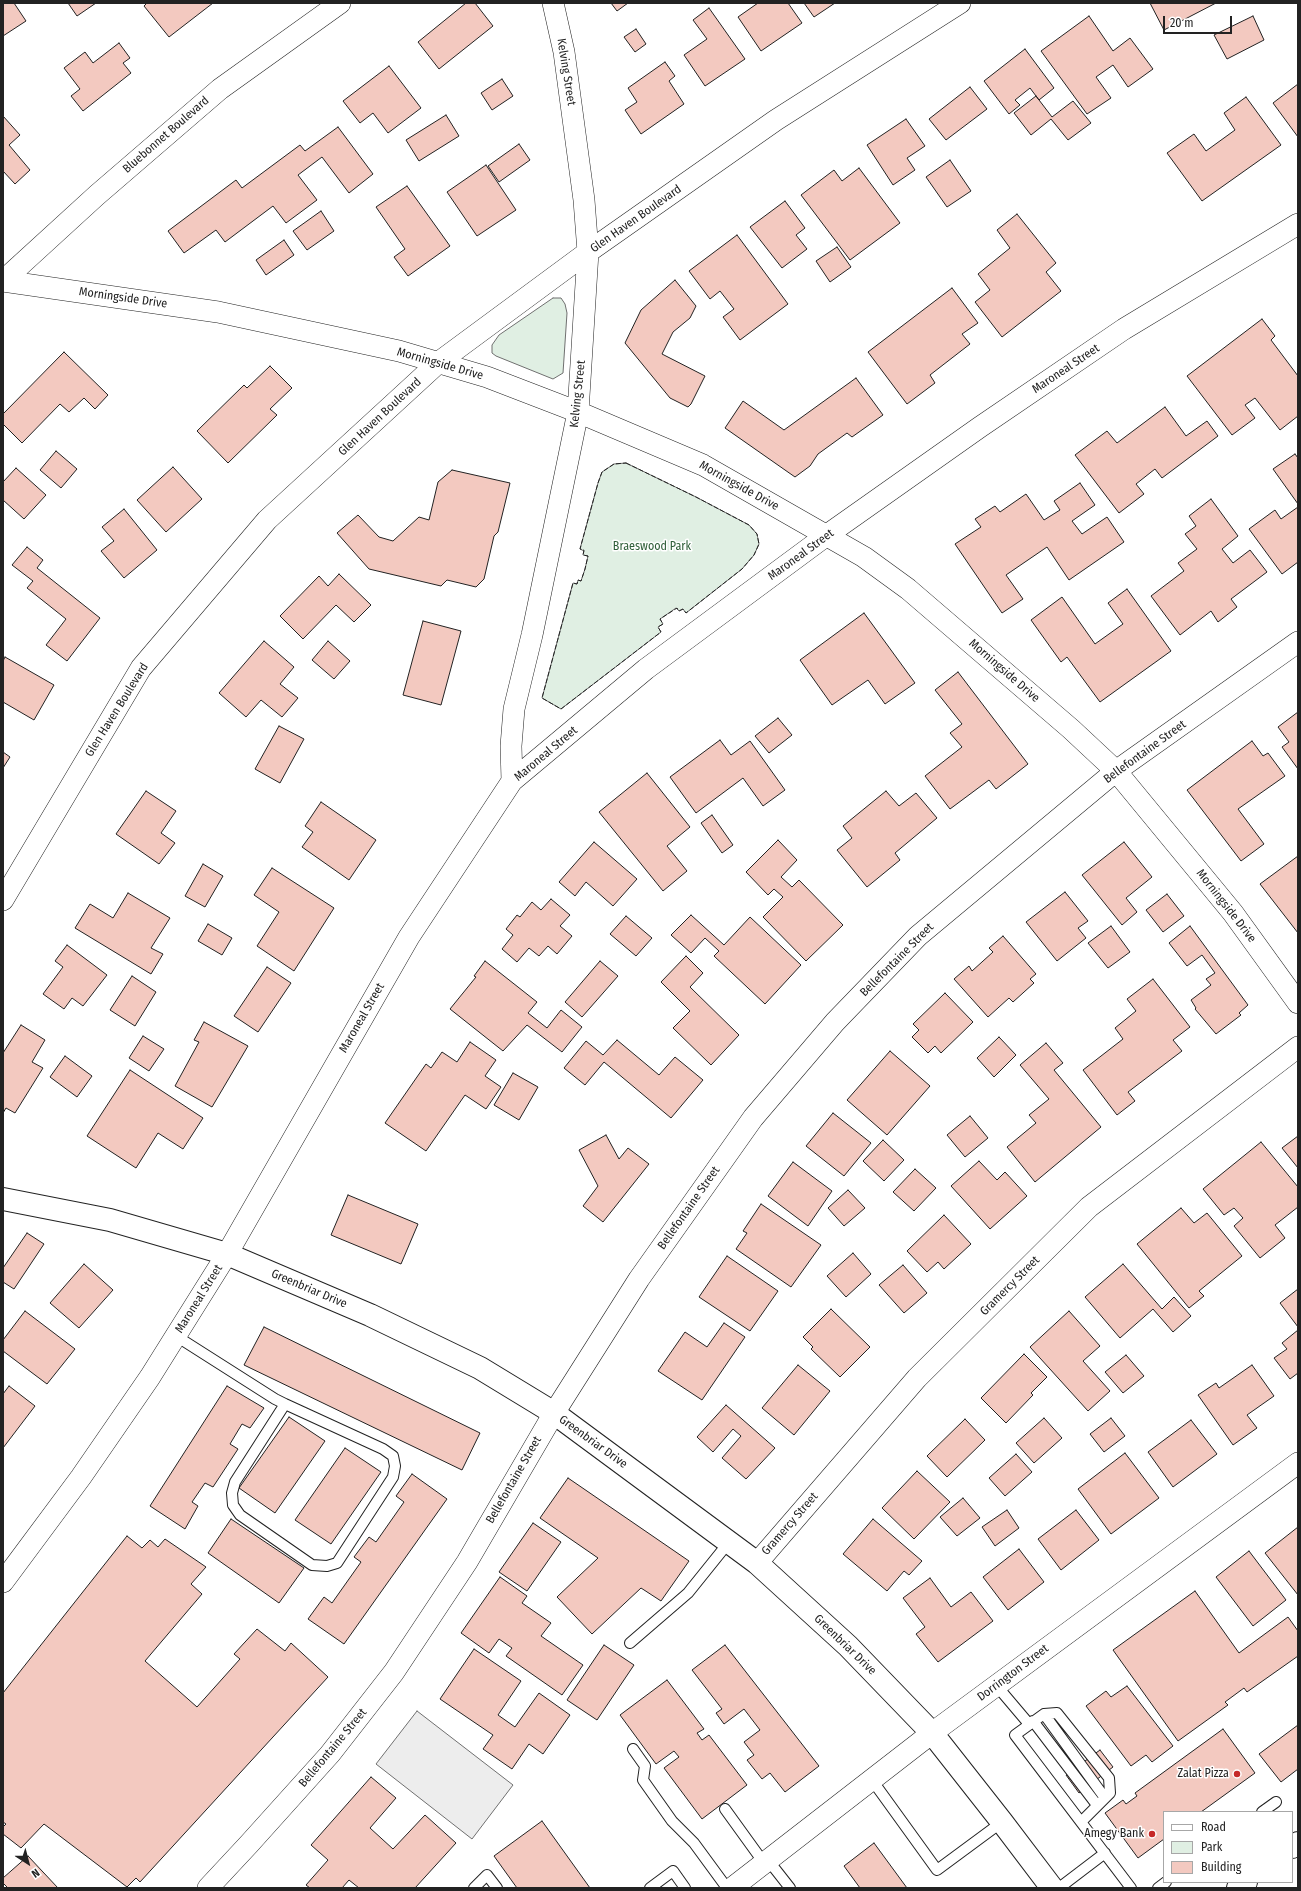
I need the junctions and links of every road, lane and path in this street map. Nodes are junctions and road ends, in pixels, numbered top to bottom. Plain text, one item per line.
1 (340, 3) edge
2 (553, 3) edge
3 (960, 3) edge
4 (1298, 224) edge
5 (588, 252) junction
6 (3, 281) edge
7 (439, 362) junction
8 (578, 412) junction
9 (827, 535) junction
10 (1298, 642) edge
11 (1116, 771) junction
12 (512, 781) junction
13 (3, 900) edge
14 (1298, 1003) edge
15 (1298, 1047) edge
16 (3, 1198) edge
17 (227, 1254) junction
18 (176, 1336) junction
19 (285, 1404) junction
20 (554, 1413) junction
21 (1298, 1462) edge
22 (729, 1542) junction
23 (757, 1563) junction
24 (3, 1582) edge
25 (630, 1643) dead end
26 (996, 1685) junction
27 (1044, 1714) junction
28 (1031, 1723) junction
29 (932, 1733) junction
30 (633, 1749) dead end
31 (872, 1780) junction
32 (1105, 1798) junction
33 (1276, 1802) dead end
34 (1097, 1806) junction
35 (725, 1809) dead end
36 (1263, 1811) edge
37 (1002, 1822) junction
38 (1081, 1822) junction
39 (1105, 1853) junction
40 (766, 1862) junction
41 (208, 1888) edge
42 (474, 1888) edge
43 (497, 1888) edge
44 (650, 1888) edge
45 (685, 1888) edge
46 (727, 1888) edge
47 (732, 1888) edge
48 (790, 1888) edge
49 (1052, 1888) edge
50 (1059, 1888) edge
51 (1131, 1888) edge

1 - 6 street, Bluebonnet Boulevard
2 - 5 street, Kelving Street
3 - 5 street, Glen Haven Boulevard
4 - 9 street, Maroneal Street
5 - 7 street, Glen Haven Boulevard
5 - 8 street, Kelving Street
6 - 7 street, Morningside Drive
7 - 8 street, Morningside Drive
7 - 13 street, Glen Haven Boulevard
8 - 9 street, Morningside Drive
8 - 12 street, Kelving Street
9 - 11 street, Morningside Drive
9 - 12 street, Maroneal Street
10 - 11 street, Bellefontaine Street
11 - 14 street, Morningside Drive
11 - 20 street, Bellefontaine Street
12 - 17 street, Maroneal Street
15 - 23 street, Gramercy Street
16 - 17 main road, Greenbriar Drive
17 - 18 street, Maroneal Street
17 - 20 main road, Greenbriar Drive
18 - 19 lane
18 - 24 street, Maroneal Street
19 - 19 lane
20 - 22 main road, Greenbriar Drive
20 - 41 street, Bellefontaine Street
21 - 26 street, Dorrington Street
22 - 23 main road, Greenbriar Drive
22 - 25 lane
23 - 29 main road, Greenbriar Drive
26 - 28 lane
26 - 29 street, Dorrington Street
27 - 28 lane
27 - 32 lane
27 - 32 lane
28 - 34 lane
28 - 38 lane
29 - 31 street, Dorrington Street
29 - 37 main road, Greenbriar Drive
30 - 46 lane
31 - 37 lane
31 - 40 street, Dorrington Street
32 - 34 lane
33 - 36 lane
34 - 38 lane
35 - 40 lane
37 - 49 main road, Greenbriar Drive
38 - 39 lane
39 - 50 lane
39 - 51 lane
40 - 47 street, Dorrington Street
40 - 48 lane
42 - 43 lane
44 - 45 lane

